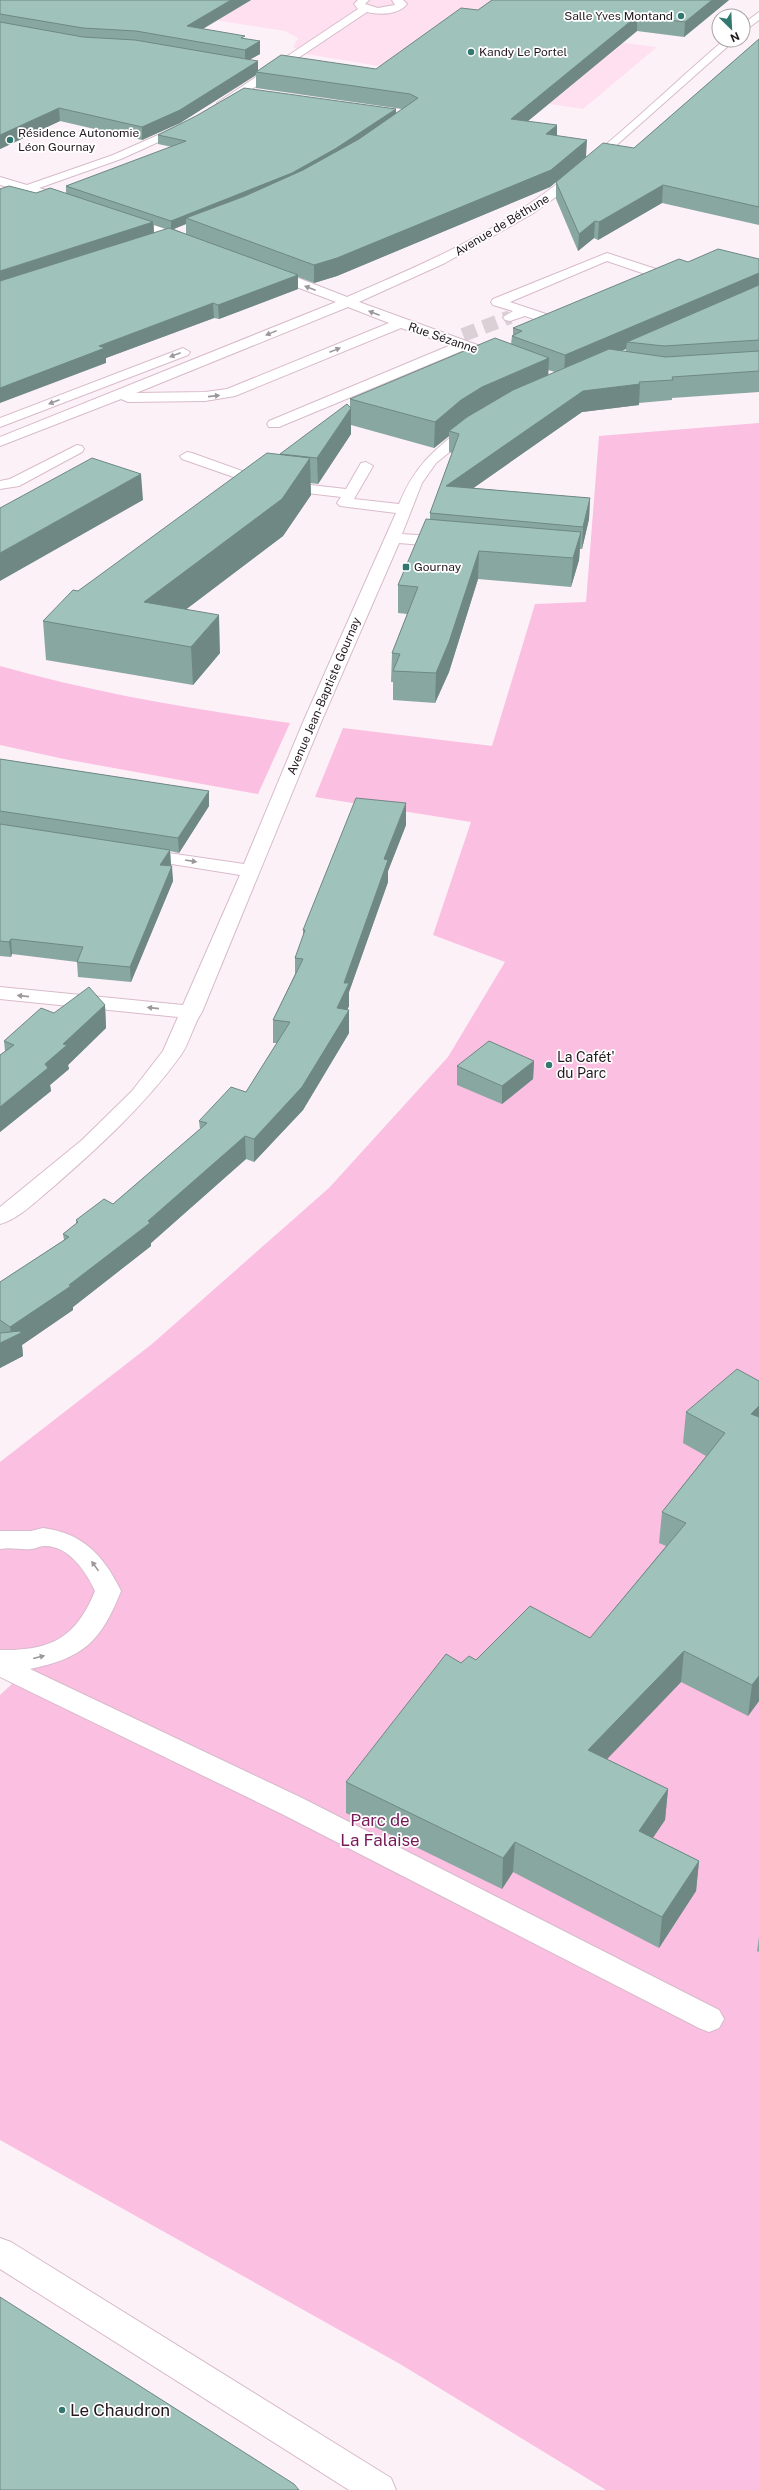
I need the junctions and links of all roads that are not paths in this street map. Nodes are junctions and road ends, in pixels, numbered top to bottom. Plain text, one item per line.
1 (398, 0) edge
2 (364, 4) edge
3 (759, 15) edge
4 (751, 22) edge
5 (721, 48) edge
6 (254, 68) edge
7 (270, 71) junction
8 (241, 91) junction
9 (259, 93) edge
10 (212, 111) edge
11 (194, 121) edge
12 (0, 181) edge
13 (30, 188) junction
14 (0, 198) edge
15 (78, 203) edge
16 (113, 215) edge
17 (193, 228) edge
18 (171, 236) junction
19 (153, 242) edge
20 (198, 245) edge
21 (258, 268) edge
22 (629, 286) edge
23 (346, 302) junction
24 (578, 308) edge
25 (525, 311) junction
26 (278, 315) dead end
27 (510, 317) tunnel mouth
28 (305, 320) junction
29 (401, 324) junction
30 (459, 340) junction
31 (197, 346) dead end
32 (514, 364) edge
33 (167, 375) junction
34 (191, 396) junction
35 (105, 402) junction
36 (489, 416) edge
37 (0, 423) edge
38 (274, 424) dead end
39 (0, 442) edge
40 (77, 449) dead end
41 (187, 456) dead end
42 (366, 466) dead end
43 (0, 485) edge
44 (350, 494) junction
45 (404, 509) junction
46 (393, 538) junction
47 (464, 544) edge
48 (122, 851) edge
49 (251, 871) junction
50 (0, 993) edge
51 (192, 1012) junction
52 (0, 1217) edge
53 (0, 1540) edge
54 (0, 1660) edge
55 (0, 1666) edge
56 (709, 2019) dead end
57 (0, 2252) edge
58 (379, 2490) edge

1 - 2 street
2 - 7 street
3 - 4 street
5 - 23 street, Avenue de Béthune
6 - 7 street
7 - 8 street
8 - 9 street
8 - 10 street
11 - 13 street
12 - 13 street
13 - 14 street
13 - 15 street
16 - 18 street
17 - 18 street
18 - 19 street
18 - 20 street
23 -> 21 street, Rue Sézanne
22 - 25 street
23 - 28 street, Avenue de Béthune
29 -> 23 street, Rue Sézanne
24 - 25 street
25 - 27 street
26 - 28 street
28 -> 33 street, Avenue de Béthune
29 - 30 street, Rue Sézanne
34 -> 29 street
30 - 32 street, Rue Sézanne
30 - 38 street
31 -> 37 street
33 - 34 street
33 - 35 street, Avenue de Béthune
34 - 35 street
35 - 39 street
36 - 45 street, Avenue Jean-Baptiste Gournay
40 - 43 street
41 - 44 street
42 - 44 street
44 - 45 street
45 - 46 street, Avenue Jean-Baptiste Gournay
46 - 47 street
46 - 49 street, Avenue Jean-Baptiste Gournay
48 -> 49 street
49 - 51 street, Avenue Jean-Baptiste Gournay
51 -> 50 street
51 - 52 street, Avenue Jean-Baptiste Gournay
54 -> 53 street
55 - 56 street
57 - 58 street

